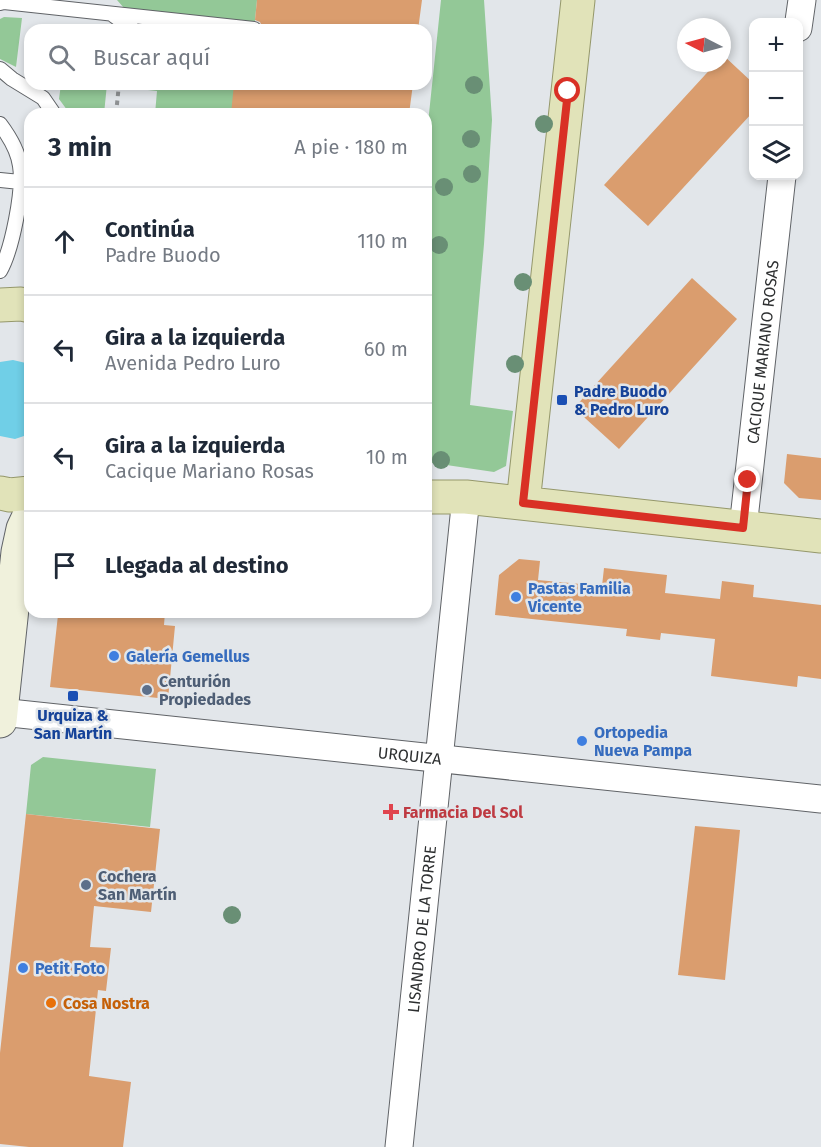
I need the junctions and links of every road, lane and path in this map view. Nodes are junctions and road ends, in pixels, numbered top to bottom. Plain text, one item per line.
1 (578, 0) edge
2 (802, 0) edge
3 (0, 3) edge
4 (799, 18) edge
5 (136, 23) edge
6 (156, 24) edge
7 (0, 69) edge
8 (24, 86) edge
9 (30, 90) edge
10 (118, 90) edge
11 (50, 108) edge
12 (117, 108) edge
13 (0, 124) edge
14 (0, 180) edge
15 (782, 180) edge
16 (20, 182) junction
17 (0, 271) edge
18 (0, 305) edge
19 (24, 305) edge
20 (432, 489) edge
21 (0, 493) edge
22 (24, 494) edge
23 (432, 496) edge
24 (466, 497) junction
25 (523, 503) junction
26 (24, 527) edge
27 (743, 528) junction
28 (821, 536) edge
29 (0, 715) edge
30 (439, 758) junction
31 (821, 799) edge
32 (399, 1147) edge

1 - 25 main road
2 - 4 street
3 - 5 lane
5 - 6 lane
7 - 8 lane
9 - 11 lane
10 - 12 path
13 - 16 lane
14 - 16 lane
15 - 27 street, CACIQUE MARIANO ROSAS
16 - 17 lane
18 - 19 main road
20 - 24 main road
21 - 22 main road
23 - 24 main road
24 - 25 main road
24 - 30 street, LISANDRO DE LA TORRE
25 - 27 main road
26 - 29 main road
27 - 28 main road
29 - 30 street, URQUIZA
30 - 31 street, URQUIZA
30 - 32 street, LISANDRO DE LA TORRE

